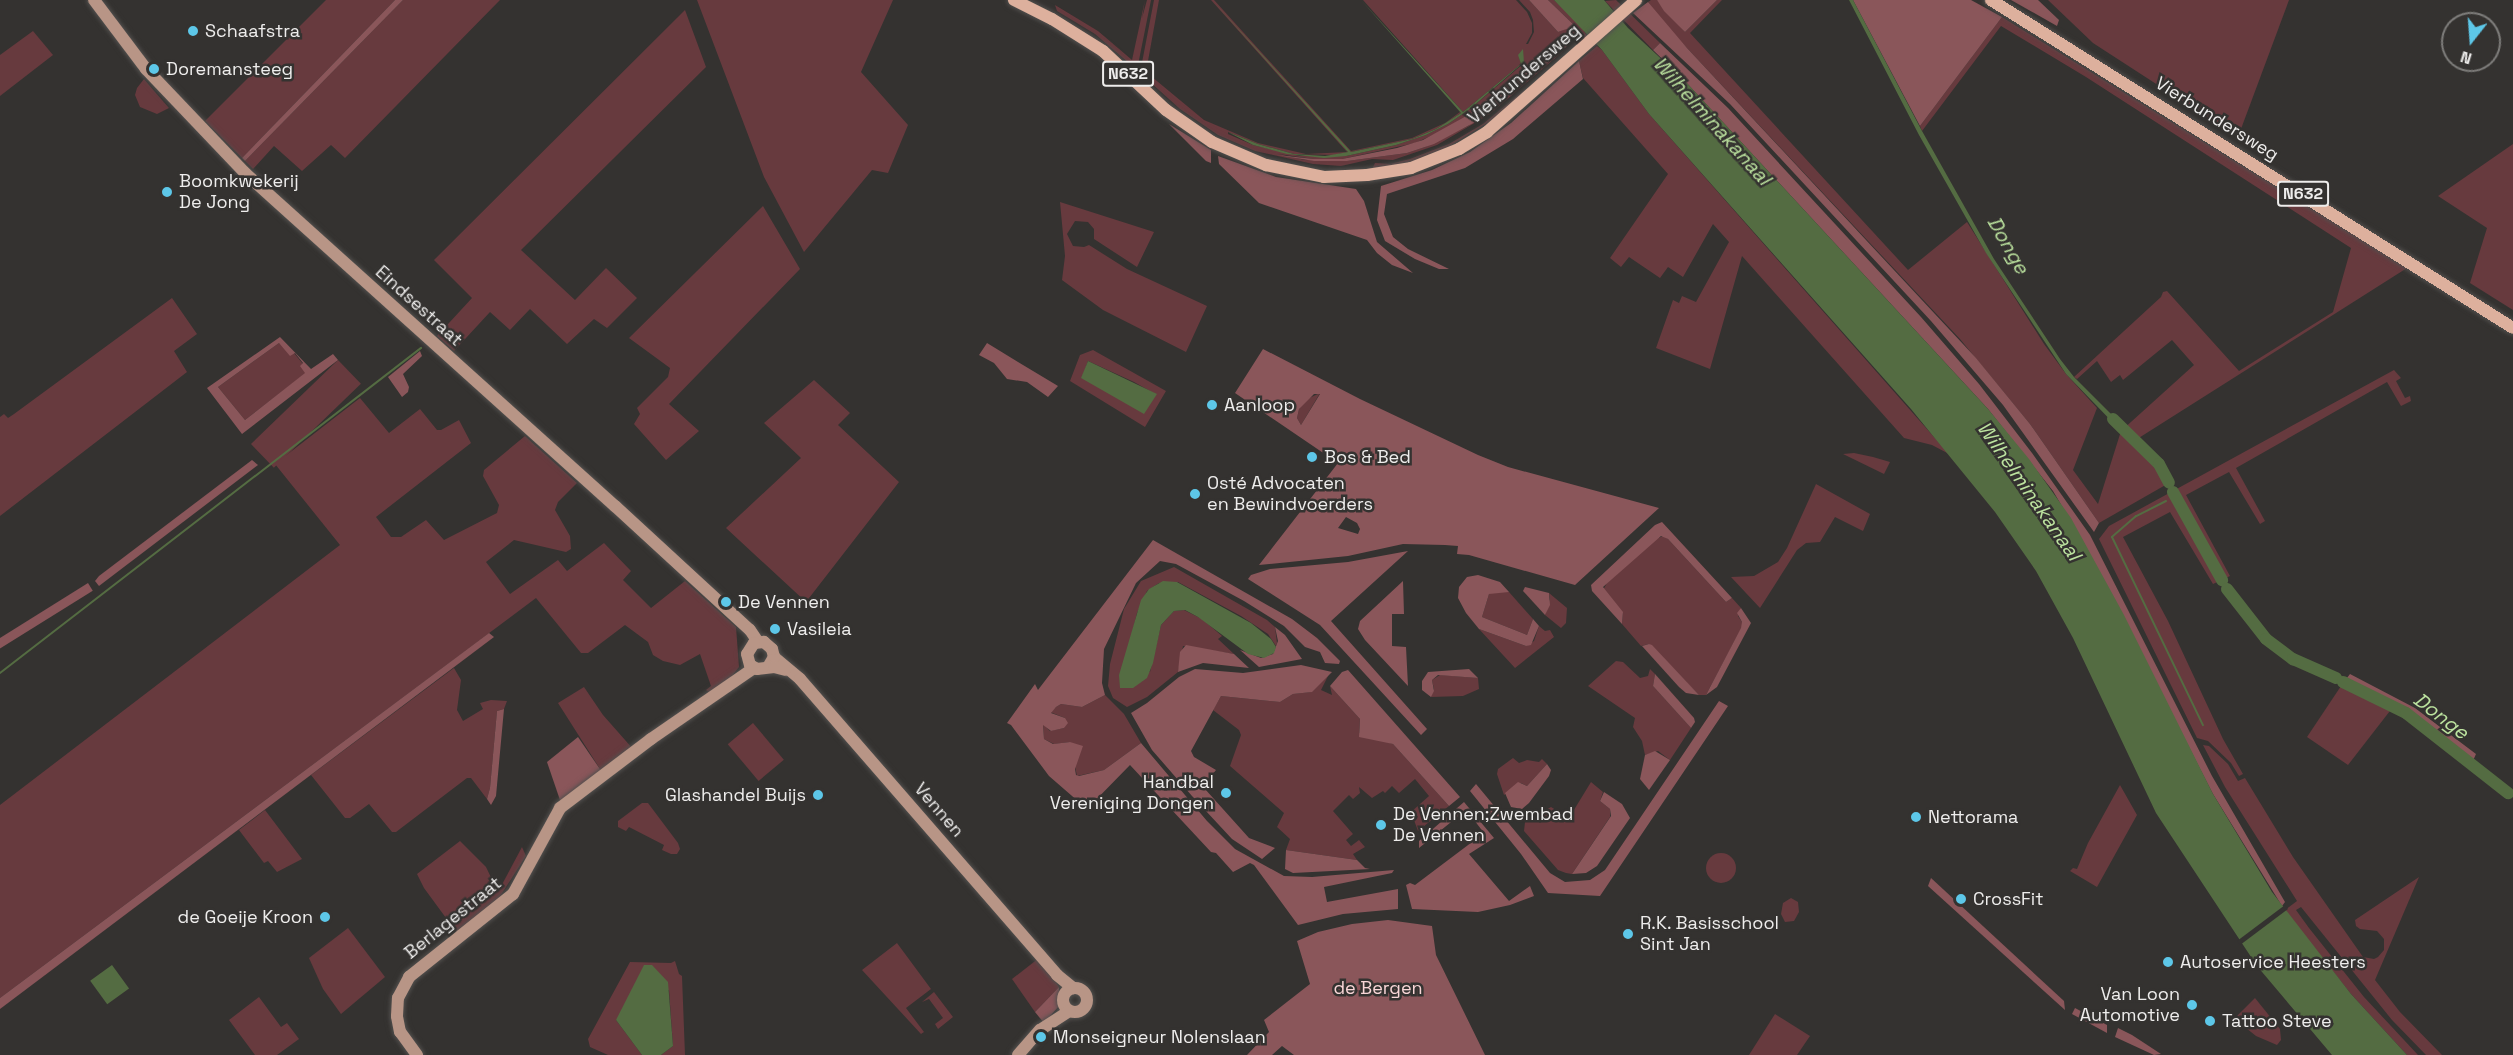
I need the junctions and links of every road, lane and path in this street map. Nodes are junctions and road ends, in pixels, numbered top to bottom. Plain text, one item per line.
1 (94, 0) edge
2 (1014, 0) edge
3 (1991, 0) edge
4 (1635, 1) edge
5 (2513, 328) edge
6 (754, 644) junction
7 (771, 662) junction
8 (751, 665) junction
9 (417, 1055) edge
10 (1018, 1055) edge

1 - 6 street, Eindsestraat
2 - 4 main road, Vierbundersweg / N632
3 - 5 main road, Vierbundersweg / N632
6 - 7 street, Eindsestraat
6 - 8 street
7 - 8 street
7 - 10 street, Vennen
8 - 9 street, Berlagestraat

